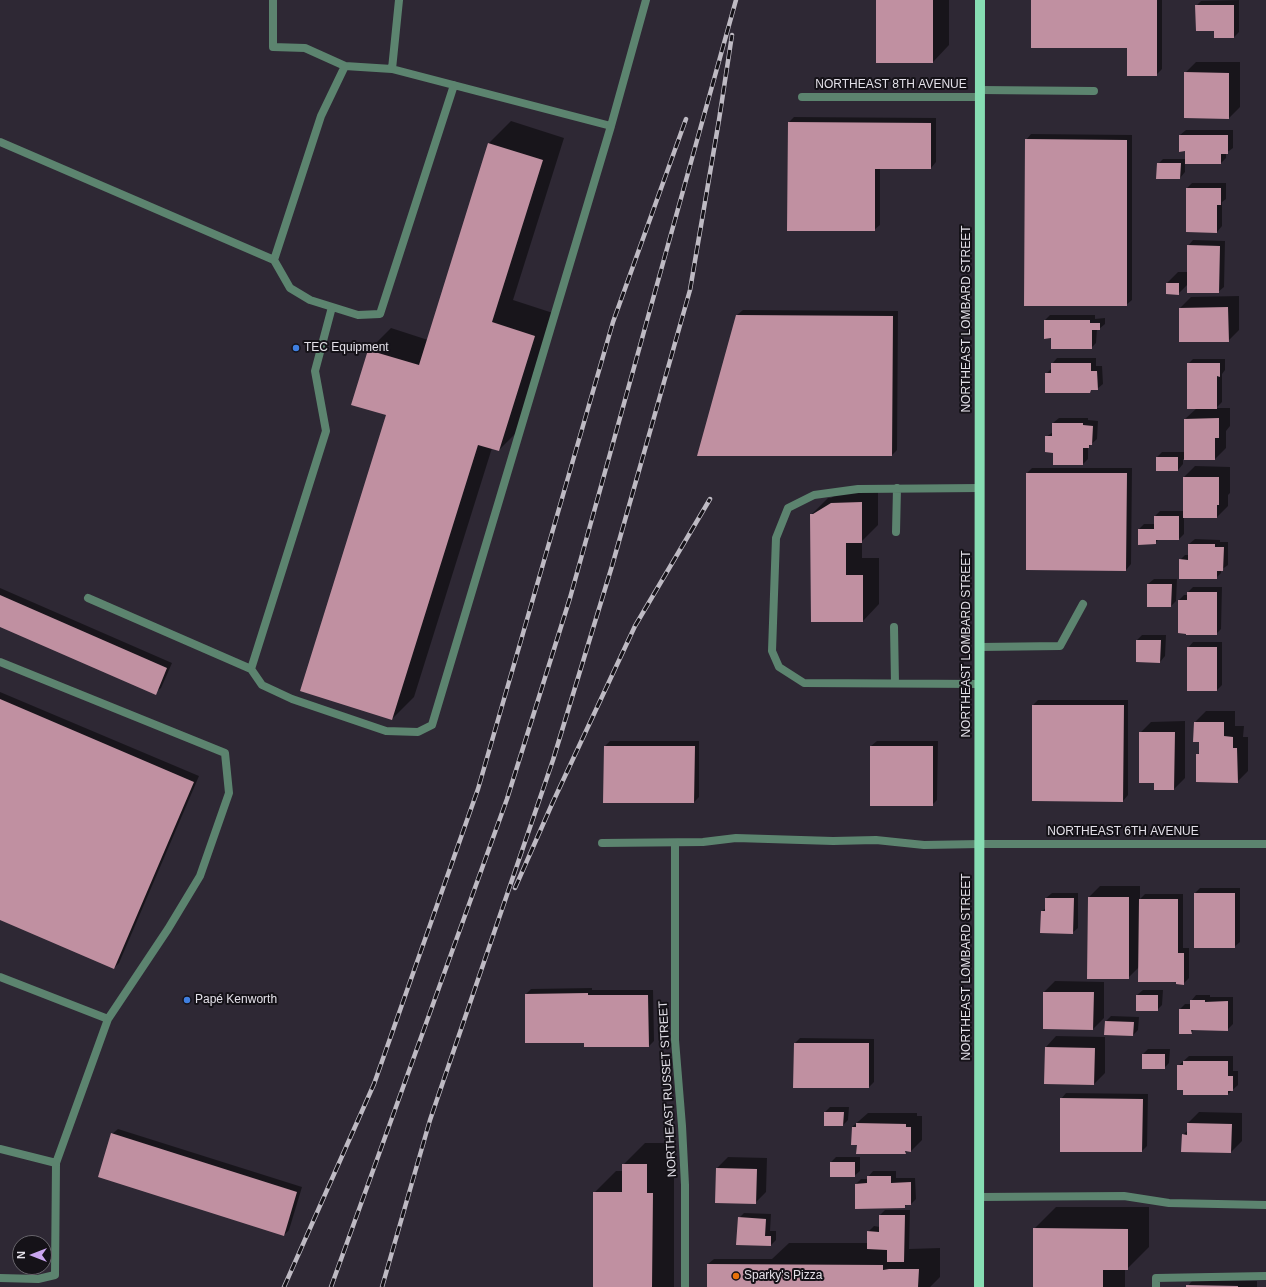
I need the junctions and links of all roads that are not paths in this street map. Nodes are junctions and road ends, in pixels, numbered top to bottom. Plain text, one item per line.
1 (273, 0) edge
2 (399, 0) edge
3 (646, 0) edge
4 (980, 0) edge
5 (345, 66) junction
6 (392, 69) junction
7 (454, 85) junction
8 (1094, 91) dead end
9 (980, 94) junction
10 (802, 98) dead end
11 (611, 126) junction
12 (0, 142) edge
13 (274, 260) junction
14 (332, 307) junction
15 (897, 488) junction
16 (980, 488) junction
17 (896, 532) dead end
18 (88, 598) dead end
19 (1083, 604) dead end
20 (894, 627) dead end
21 (980, 647) junction
22 (0, 662) edge
23 (251, 669) junction
24 (894, 683) junction
25 (980, 684) junction
26 (675, 842) junction
27 (602, 843) dead end
28 (980, 844) junction
29 (1266, 844) edge
30 (0, 976) edge
31 (108, 1019) junction
32 (0, 1149) edge
33 (56, 1163) junction
34 (979, 1197) junction
35 (1266, 1205) edge
36 (1266, 1276) edge
37 (0, 1278) edge
38 (685, 1287) edge
39 (978, 1287) edge
40 (1156, 1287) edge

1 - 5 street
2 - 6 street
3 - 11 street
4 - 9 main road, NORTHEAST LOMBARD STREET
5 - 6 street
5 - 13 street
6 - 7 street
7 - 11 street
7 - 14 street
8 - 9 street, NORTHEAST 8TH AVENUE
9 - 10 street, NORTHEAST 8TH AVENUE
9 - 16 main road, NORTHEAST LOMBARD STREET
11 - 23 street
12 - 13 street
13 - 14 street
14 - 23 street
15 - 16 street
15 - 17 street
15 - 24 street
16 - 21 main road, NORTHEAST LOMBARD STREET
18 - 23 street
19 - 21 street
20 - 24 street
21 - 25 main road, NORTHEAST LOMBARD STREET
22 - 31 street
24 - 25 street
25 - 28 main road, NORTHEAST LOMBARD STREET
26 - 27 street, NORTHEAST 6TH AVENUE
26 - 28 street, NORTHEAST 6TH AVENUE
26 - 38 street, NORTHEAST RUSSET STREET
28 - 29 street, NORTHEAST 6TH AVENUE
28 - 34 main road, NORTHEAST LOMBARD STREET
30 - 31 street
31 - 33 street
32 - 33 street
33 - 37 street
34 - 35 street
34 - 39 main road, NORTHEAST LOMBARD STREET
36 - 40 street

